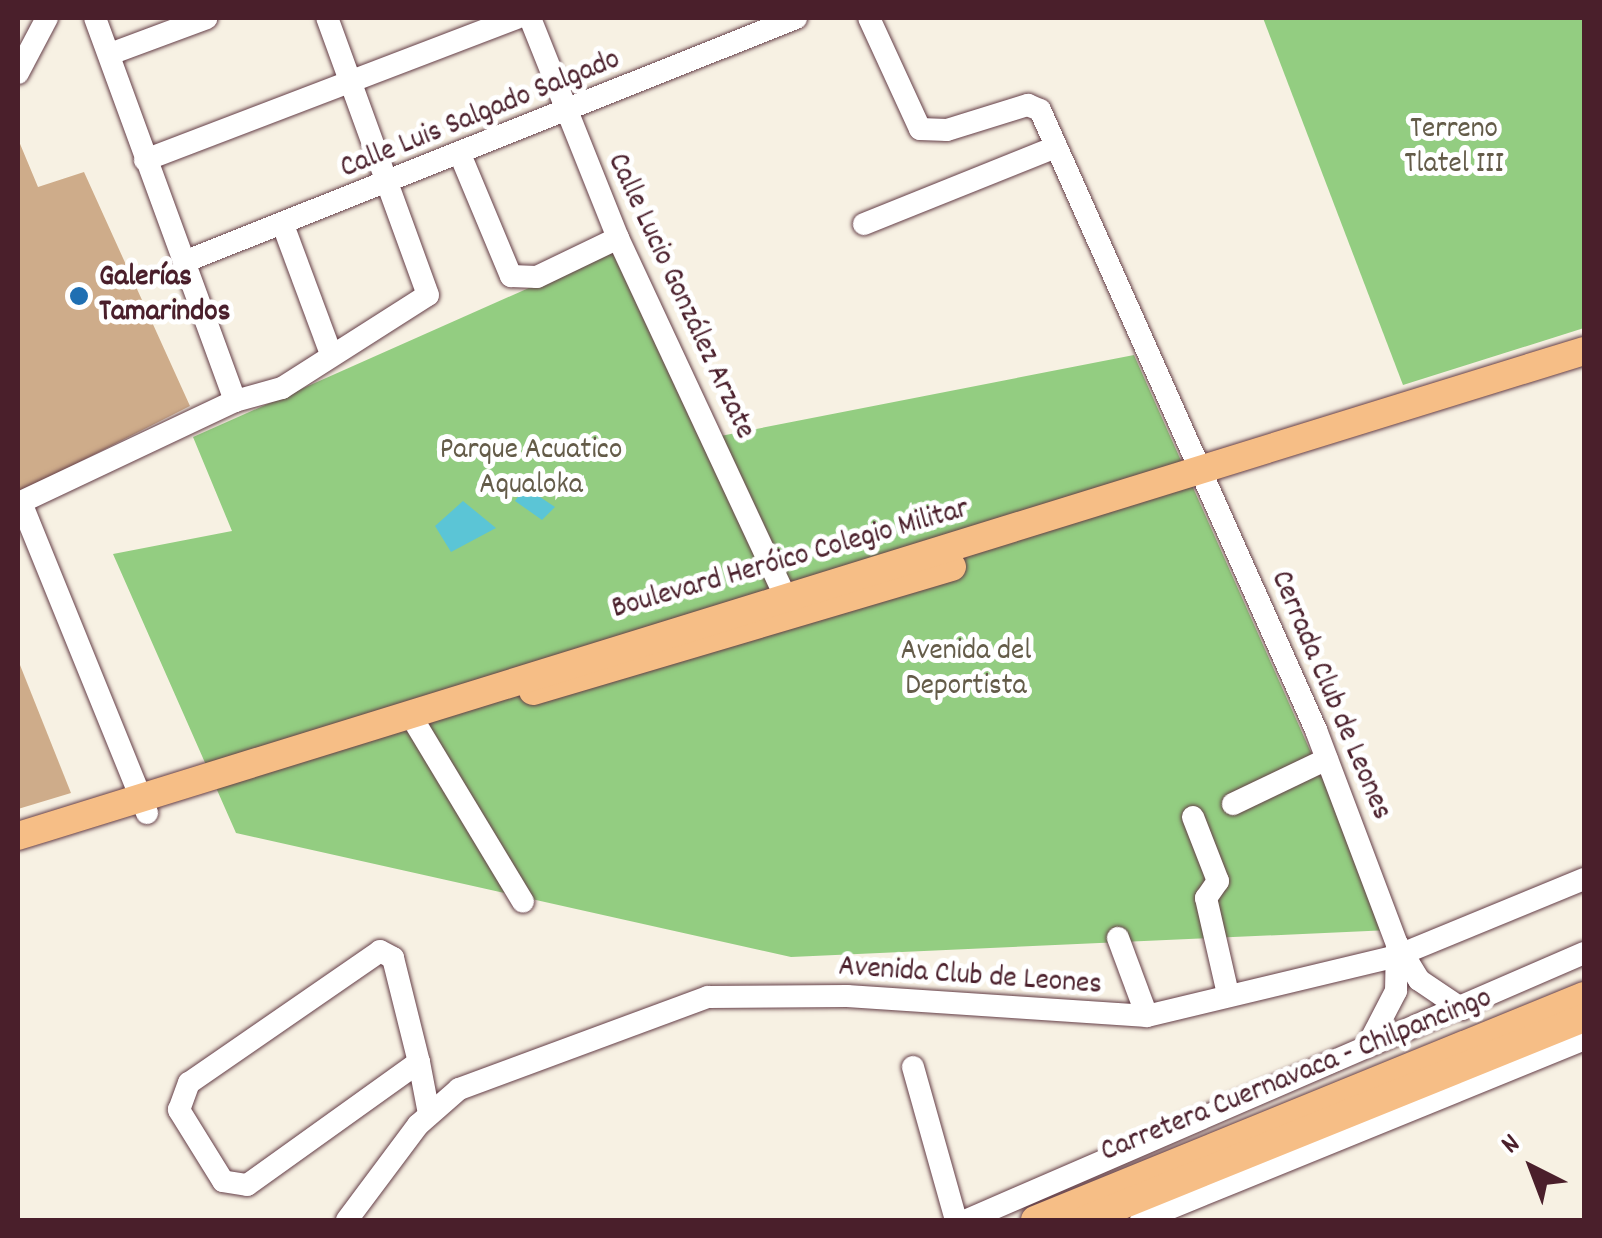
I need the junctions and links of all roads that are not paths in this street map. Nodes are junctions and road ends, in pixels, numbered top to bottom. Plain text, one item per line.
1 (47, 18) edge
2 (95, 18) edge
3 (206, 18) edge
4 (327, 18) edge
5 (517, 18) edge
6 (530, 18) edge
7 (796, 18) edge
8 (869, 18) edge
9 (110, 54) junction
10 (18, 72) edge
11 (352, 85) junction
12 (565, 117) junction
13 (1056, 147) junction
14 (462, 159) junction
15 (145, 160) junction
16 (389, 186) junction
17 (864, 224) dead end
18 (283, 225) junction
19 (618, 238) junction
20 (184, 262) junction
21 (1584, 351) edge
22 (330, 354) junction
23 (1584, 371) edge
24 (235, 401) junction
25 (1202, 482) junction
26 (785, 596) junction
27 (424, 724) junction
28 (1327, 759) junction
29 (143, 804) junction
30 (1233, 804) dead end
31 (1193, 817) dead end
32 (18, 836) edge
33 (18, 856) edge
34 (1584, 879) edge
35 (523, 902) dead end
36 (1118, 938) dead end
37 (1399, 951) junction
38 (1584, 953) edge
39 (1228, 994) junction
40 (1584, 996) edge
41 (1462, 1010) junction
42 (1147, 1016) junction
43 (1584, 1018) edge
44 (1584, 1039) edge
45 (1366, 1046) junction
46 (414, 1065) junction
47 (912, 1067) dead end
48 (423, 1120) junction
49 (347, 1220) edge
50 (956, 1220) edge
51 (967, 1220) edge
52 (1036, 1220) edge
53 (1085, 1220) edge
54 (1142, 1220) edge

1 - 10 street
2 - 9 street
3 - 9 street
4 - 11 street
5 - 11 street
6 - 12 street, Calle Lucio González Arzate
7 - 12 street, Calle Luis Salgado Salgado
8 - 13 street, Cerrada Club de Leones
9 - 15 street
11 - 15 street
11 - 16 street
12 - 14 street, Calle Luis Salgado Salgado
12 - 19 street, Calle Lucio González Arzate
13 - 17 street
13 - 25 street, Cerrada Club de Leones
14 - 16 street, Calle Luis Salgado Salgado
14 - 19 street
15 - 20 street
16 - 18 street, Calle Luis Salgado Salgado
16 - 22 street
18 - 20 street, Calle Luis Salgado Salgado
18 - 22 street
19 - 26 street, Calle Lucio González Arzate
20 - 24 street
21 - 25 main road, Boulevard Heróico Colegio Militar
22 - 24 street
23 - 25 main road, Boulevard Heróico Colegio Militar
24 - 29 street
25 - 26 main road, Boulevard Heróico Colegio Militar
25 - 27 main road, Boulevard Heróico Colegio Militar
25 - 28 street, Cerrada Club de Leones
26 - 29 main road, Boulevard Heróico Colegio Militar
27 - 29 main road, Boulevard Heróico Colegio Militar
27 - 35 street
28 - 30 street
28 - 37 street, Cerrada Club de Leones
29 - 32 main road, Boulevard Heróico Colegio Militar
29 - 33 main road, Boulevard Heróico Colegio Militar
31 - 39 street
34 - 37 street, Avenida Club de Leones
36 - 42 street
37 - 39 street, Avenida Club de Leones
37 - 41 street, Cerrada Club de Leones
37 - 45 street
38 - 41 street
39 - 42 street, Avenida Club de Leones
40 - 52 main road, Carretera Cuernavaca - Chilpancingo
41 - 45 street
42 - 48 street, Avenida Club de Leones
43 - 53 main road, Carretera Cuernavaca - Chilpancingo
44 - 54 street
45 - 51 street
46 - 46 street
46 - 48 street
47 - 50 street
48 - 49 street, Avenida Club de Leones

